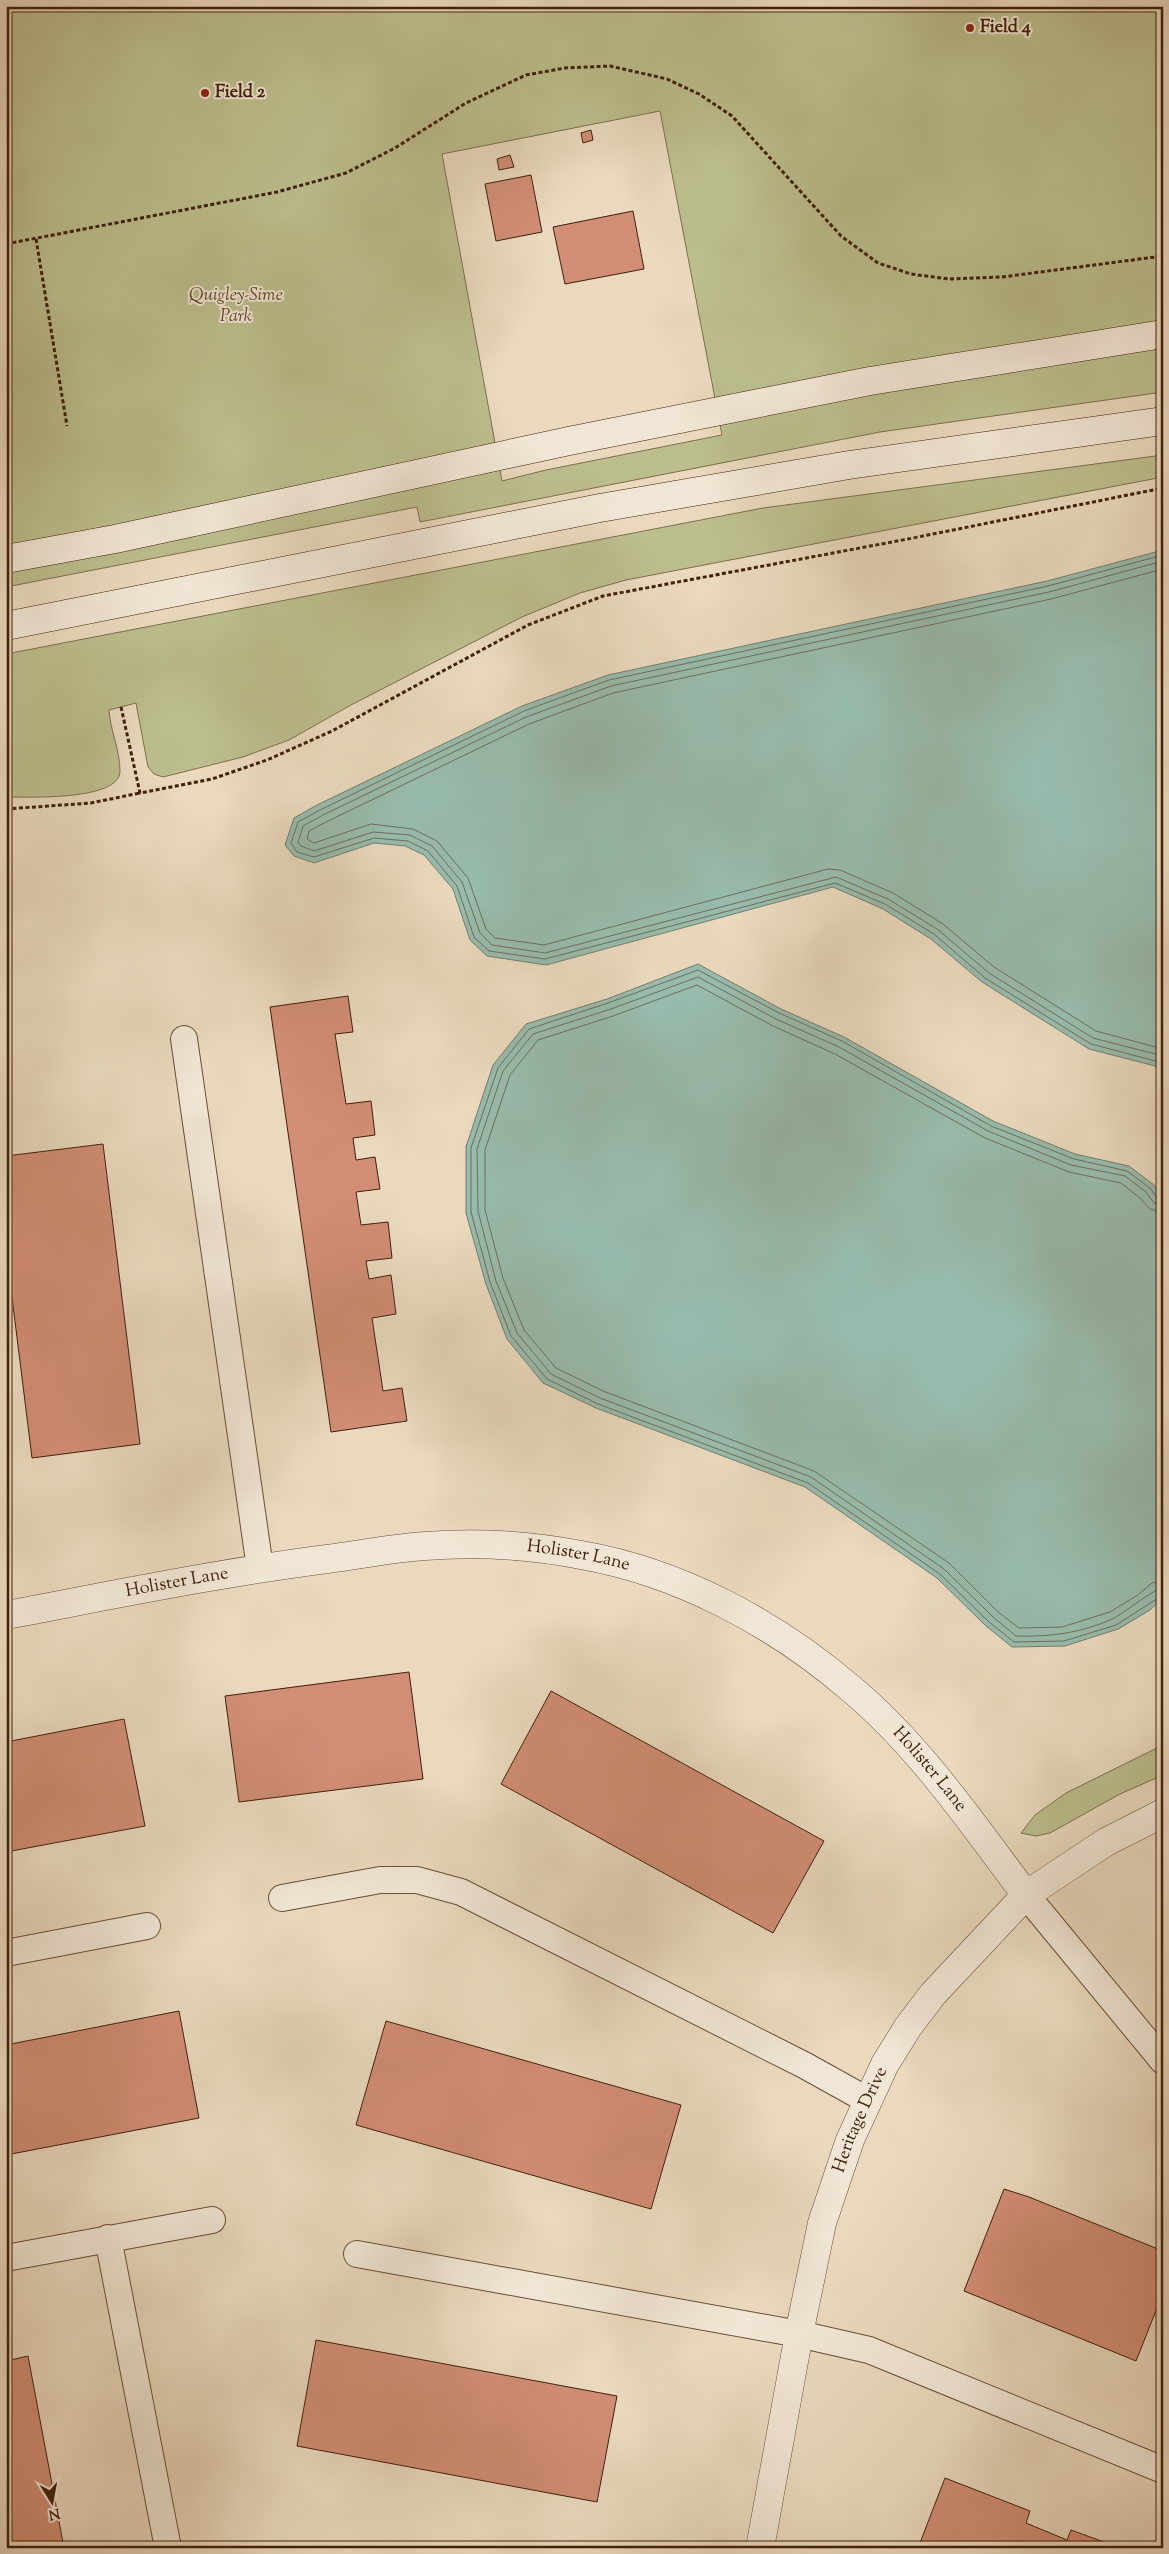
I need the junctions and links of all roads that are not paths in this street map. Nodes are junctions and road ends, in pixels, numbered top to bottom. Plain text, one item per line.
1 (1163, 334) edge
2 (1163, 421) edge
3 (6, 559) edge
4 (6, 626) edge
5 (184, 1039) dead end
6 (260, 1568) junction
7 (6, 1615) edge
8 (1163, 1813) edge
9 (1026, 1894) junction
10 (282, 1898) dead end
11 (147, 1926) dead end
12 (6, 1953) edge
13 (1163, 2061) edge
14 (867, 2100) junction
15 (212, 2220) dead end
16 (108, 2238) junction
17 (357, 2254) dead end
18 (6, 2258) edge
19 (799, 2334) junction
20 (1163, 2470) edge
21 (168, 2548) edge
22 (760, 2548) edge

1 - 3 main road
2 - 4 main road
5 - 6 lane
6 - 7 main road, Holister Lane
6 - 9 main road, Holister Lane
8 - 9 main road, Heritage Drive
9 - 13 lane
9 - 14 main road, Heritage Drive
10 - 14 lane
11 - 12 lane
14 - 19 main road, Heritage Drive
15 - 16 lane
16 - 18 lane
16 - 21 lane
17 - 19 lane
19 - 20 lane
19 - 22 main road, Heritage Drive

